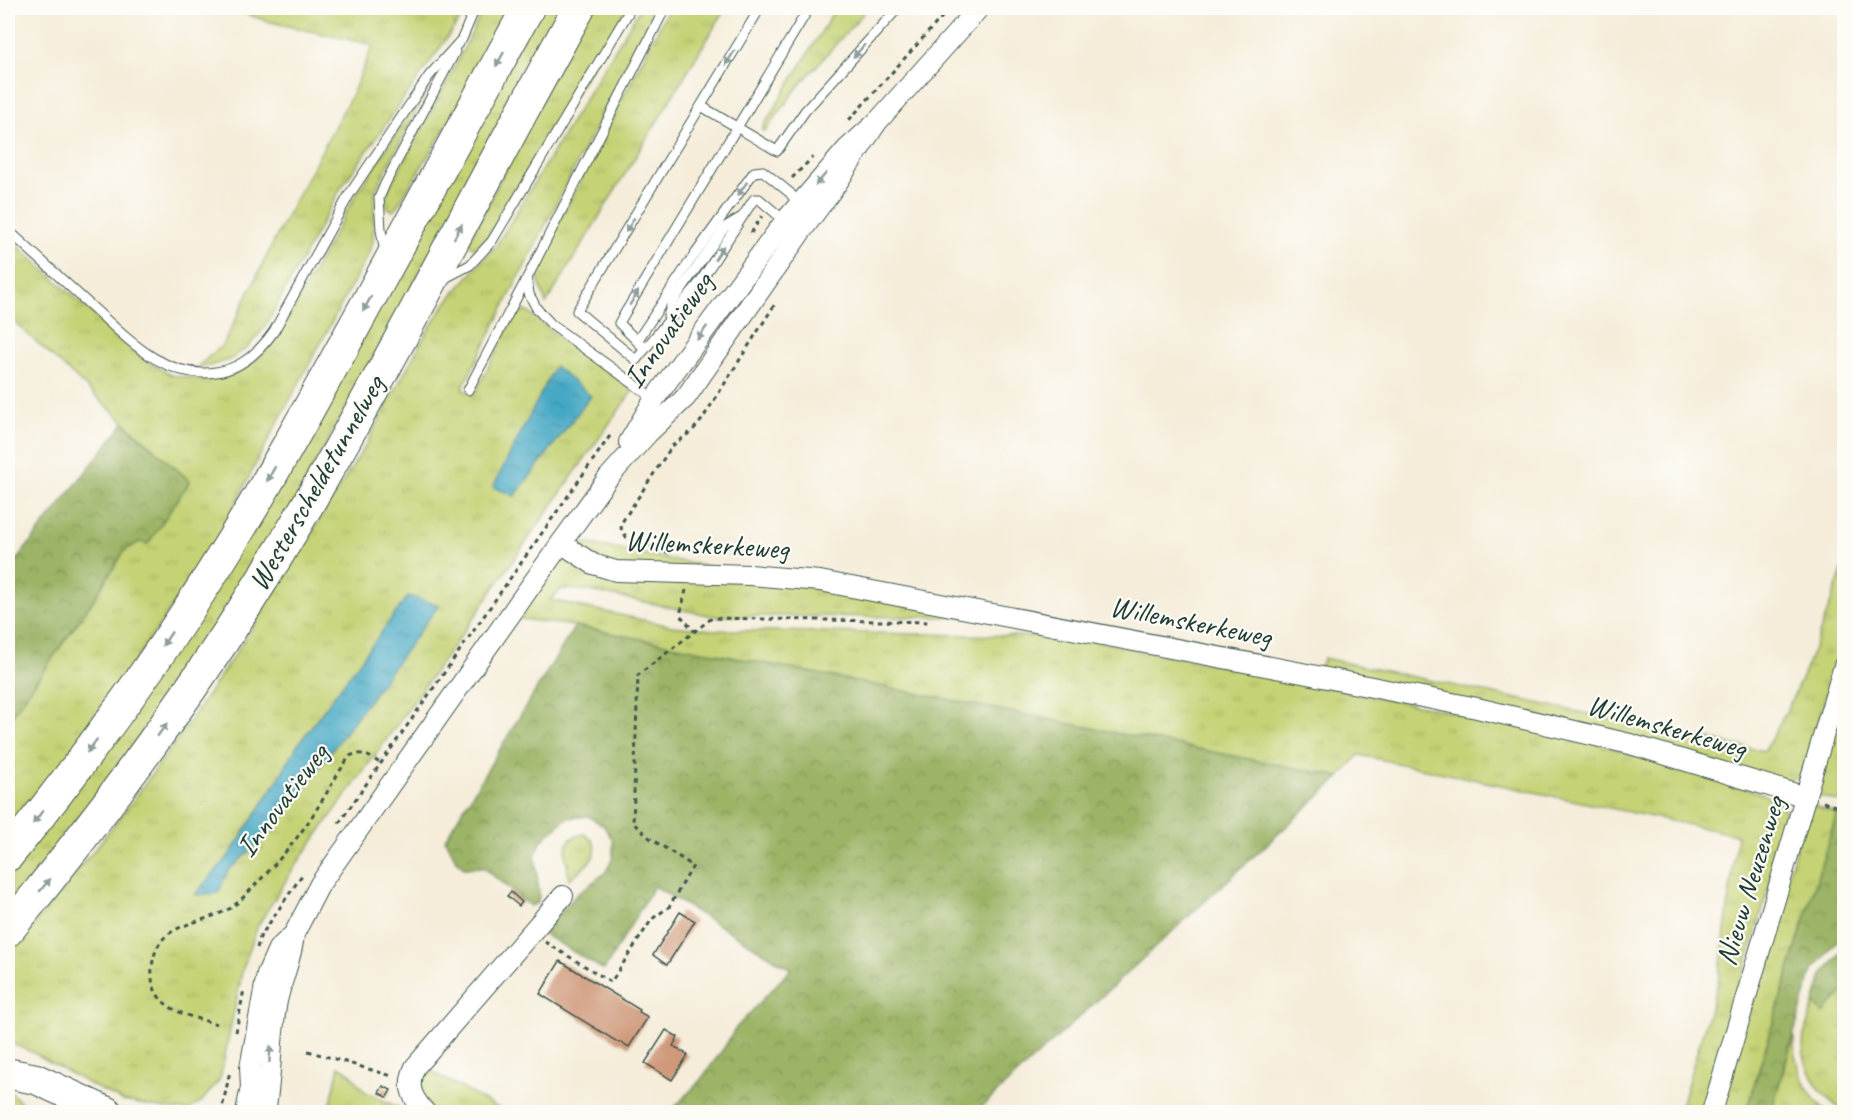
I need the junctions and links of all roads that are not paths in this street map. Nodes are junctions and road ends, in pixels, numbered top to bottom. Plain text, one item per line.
1 (475, 8) edge
2 (528, 8) edge
3 (579, 8) edge
4 (631, 8) edge
5 (665, 8) edge
6 (760, 8) edge
7 (809, 8) edge
8 (898, 8) edge
9 (979, 8) edge
10 (462, 39) junction
11 (701, 106) junction
12 (737, 128) junction
13 (726, 211) junction
14 (740, 218) junction
15 (798, 220) junction
16 (725, 226) junction
17 (8, 230) edge
18 (387, 267) junction
19 (527, 278) junction
20 (427, 287) junction
21 (672, 303) junction
22 (657, 311) junction
23 (667, 321) junction
24 (637, 342) junction
25 (645, 349) junction
26 (468, 390) dead end
27 (655, 398) junction
28 (662, 419) junction
29 (609, 478) junction
30 (561, 543) junction
31 (1845, 666) edge
32 (1806, 797) junction
33 (8, 855) edge
34 (563, 896) dead end
35 (8, 930) edge
36 (294, 934) junction
37 (250, 1068) junction
38 (9, 1073) edge
39 (62, 1113) edge
40 (107, 1113) edge
41 (236, 1113) edge
42 (246, 1113) edge
43 (265, 1113) edge
44 (425, 1113) edge
45 (1712, 1113) edge

1 - 10 lane
2 -> 18 highway, Westerscheldetunnelweg
20 -> 3 highway, Westerscheldetunnelweg
4 - 20 lane
5 - 19 lane
6 -> 11 lane
7 - 12 lane
8 -> 12 lane
9 - 15 street, Innovatieweg
10 - 17 lane
10 - 18 lane
11 - 12 lane
11 -> 25 lane
24 -> 12 lane
15 -> 13 lane
13 - 16 lane
13 - 22 lane
14 - 15 lane
14 - 16 lane
23 -> 14 lane
15 -> 27 street, Innovatieweg
15 - 28 street, Innovatieweg
16 - 21 lane
18 -> 33 highway, Westerscheldetunnelweg
19 - 26 lane
19 - 27 lane
35 -> 20 highway, Westerscheldetunnelweg
21 - 22 lane
21 - 23 lane
22 - 24 lane
23 - 25 lane
24 - 25 lane
27 - 28 lane
27 - 29 street, Innovatieweg
28 - 29 street, Innovatieweg
29 - 30 street, Innovatieweg
30 - 32 street, Willemskerkeweg
30 - 36 street, Innovatieweg
31 - 32 street, Nieuw Neuzenweg
32 - 45 street, Nieuw Neuzenweg
34 - 44 street
36 - 37 street, Innovatieweg
43 -> 36 street, Innovatieweg
37 - 41 street, Innovatieweg
37 - 42 street, Innovatieweg
38 - 39 main road
38 - 40 main road

